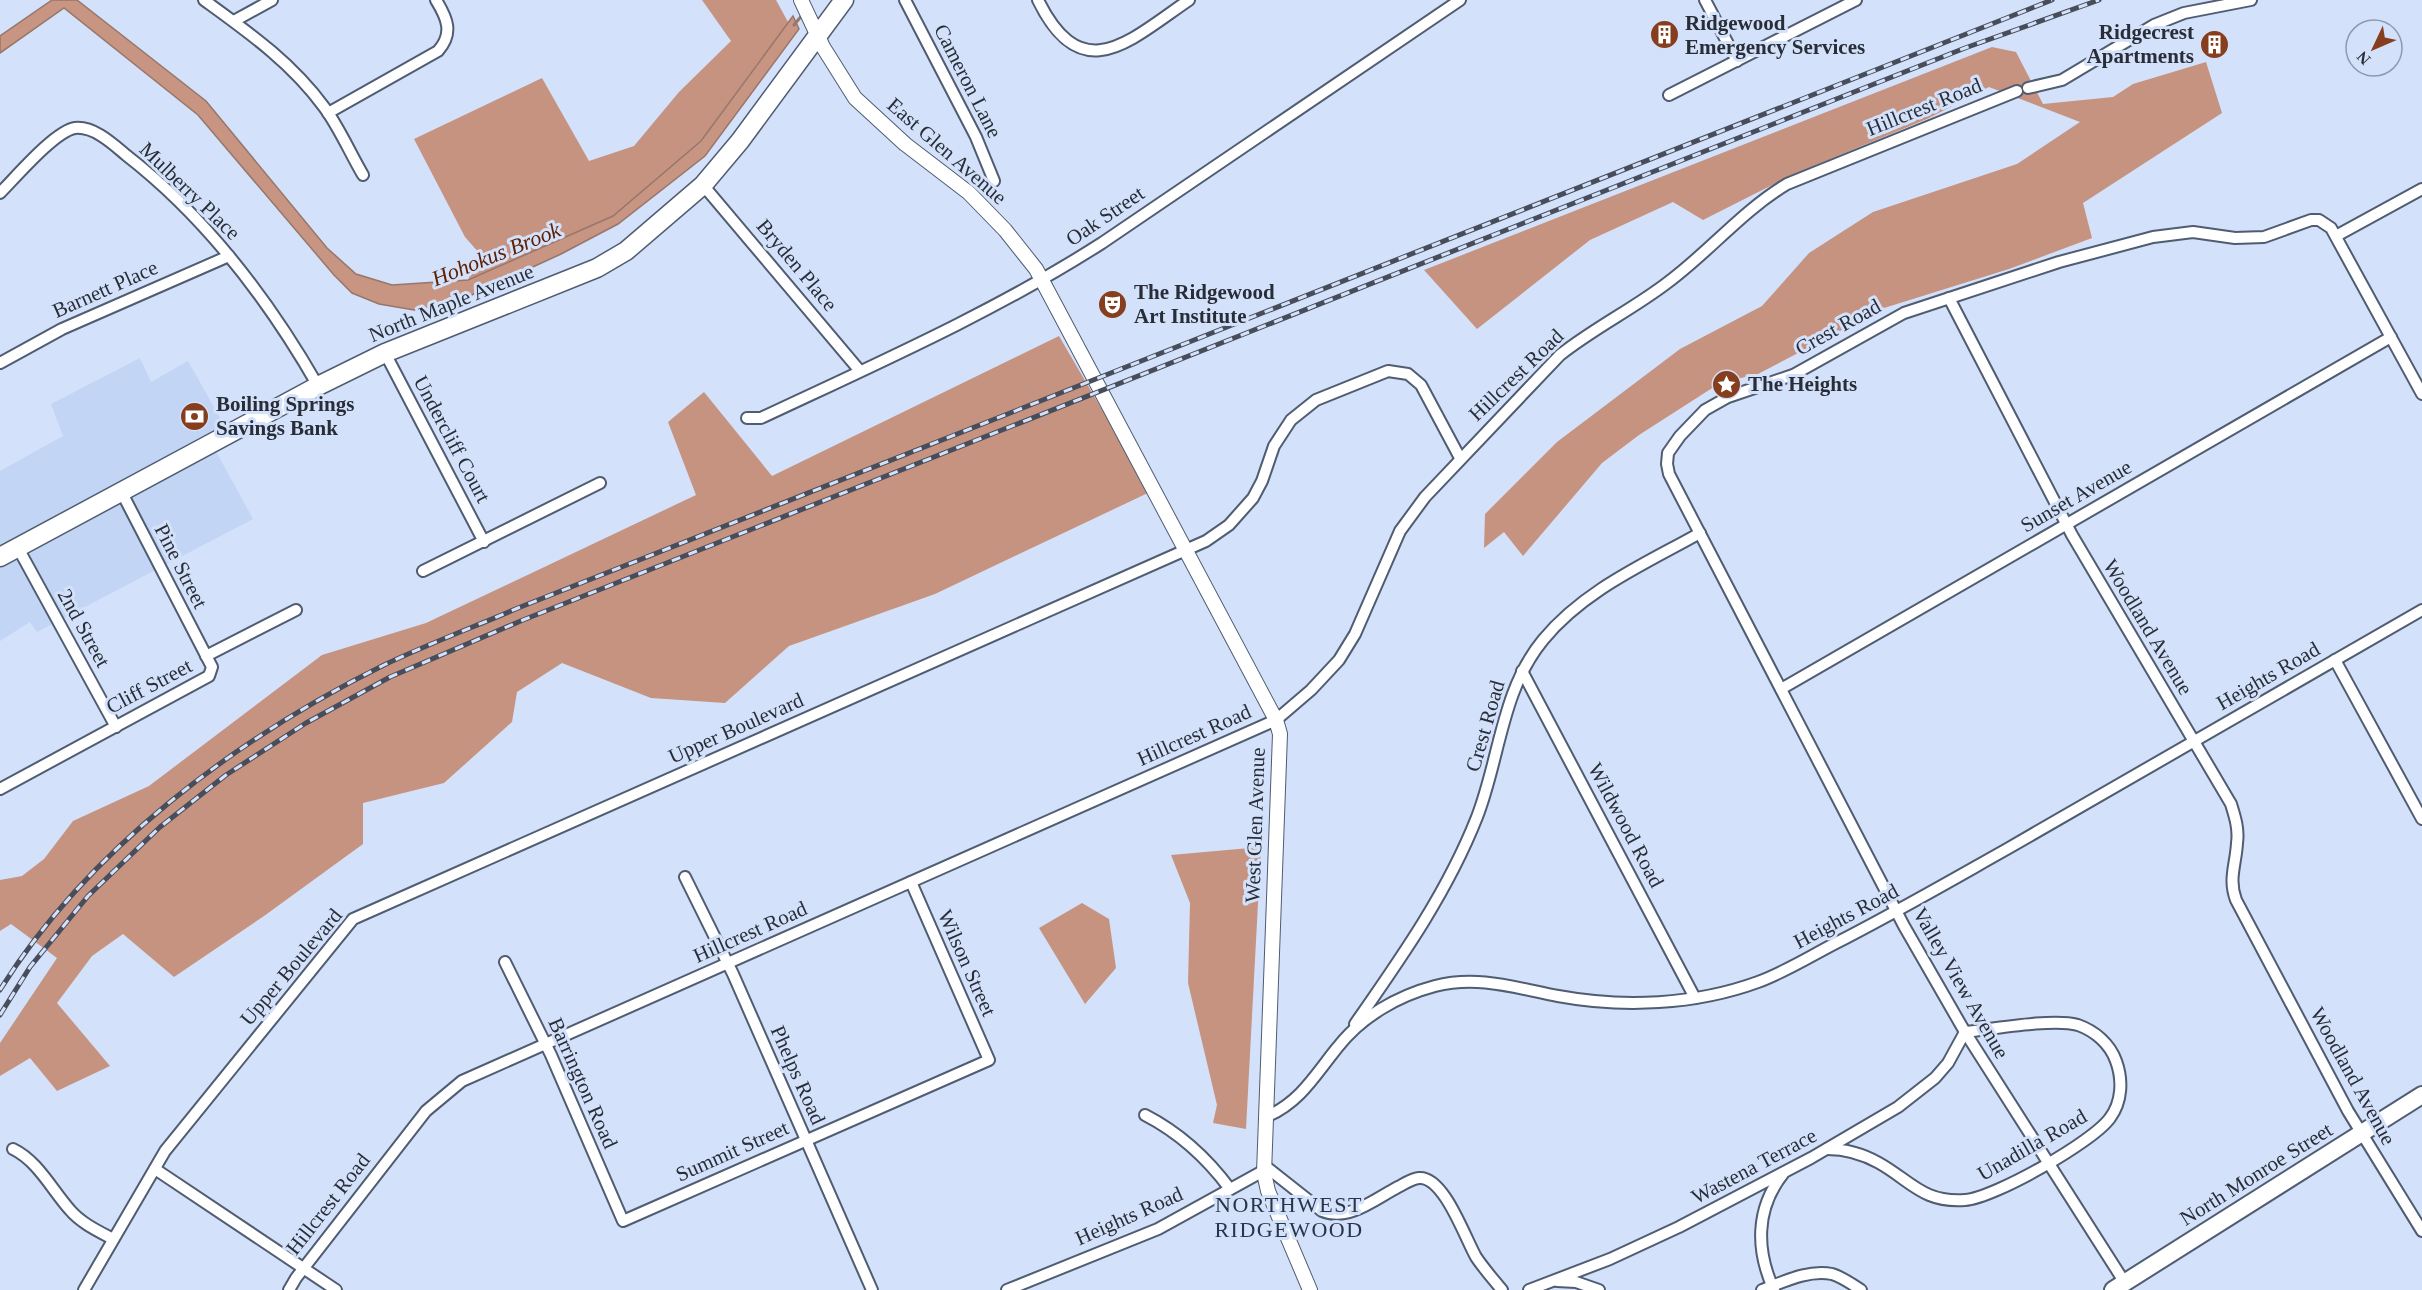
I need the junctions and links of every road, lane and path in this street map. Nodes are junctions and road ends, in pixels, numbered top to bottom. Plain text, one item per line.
1 (204, 0) edge
2 (272, 0) edge
3 (436, 0) edge
4 (801, 0) edge
5 (844, 0) edge
6 (904, 0) edge
7 (1038, 0) edge
8 (1189, 0) edge
9 (1705, 0) edge
10 (1856, 0) edge
11 (2251, 0) edge
12 (1455, 1) edge
13 (234, 21) junction
14 (815, 25) junction
15 (1737, 61) junction
16 (2028, 88) dead end
17 (2016, 91) dead end
18 (1669, 95) dead end
19 (328, 113) junction
20 (363, 175) dead end
21 (994, 181) dead end
22 (703, 184) junction
23 (2422, 189) edge
24 (0, 193) edge
25 (2336, 236) junction
26 (229, 256) junction
27 (1042, 280) junction
28 (1949, 298) junction
29 (2391, 337) junction
30 (385, 353) junction
31 (0, 363) edge
32 (860, 371) junction
33 (318, 386) junction
34 (2422, 394) edge
35 (1104, 396) joint
36 (747, 418) dead end
37 (1460, 458) junction
38 (600, 483) dead end
39 (122, 493) junction
40 (2066, 525) junction
41 (1700, 533) junction
42 (484, 542) junction
43 (18, 548) junction
44 (1186, 550) junction
45 (0, 557) edge
46 (423, 571) dead end
47 (296, 610) dead end
48 (2422, 610) edge
49 (206, 656) junction
50 (2335, 660) junction
51 (1522, 671) junction
52 (1781, 689) junction
53 (1276, 720) junction
54 (116, 727) junction
55 (2194, 741) junction
56 (0, 789) edge
57 (2422, 819) edge
58 (685, 877) dead end
59 (910, 882) junction
60 (1896, 912) junction
61 (505, 962) dead end
62 (728, 963) junction
63 (1695, 998) junction
64 (1965, 1032) junction
65 (1345, 1038) junction
66 (545, 1044) junction
67 (989, 1060) joint
68 (2422, 1095) edge
69 (1145, 1115) dead end
70 (1268, 1116) junction
71 (2361, 1134) junction
72 (806, 1140) junction
73 (13, 1149) dead end
74 (1827, 1149) junction
75 (2048, 1162) junction
76 (1265, 1168) junction
77 (155, 1169) junction
78 (1786, 1172) junction
79 (1230, 1189) junction
80 (623, 1221) joint
81 (2422, 1231) edge
82 (113, 1239) junction
83 (303, 1268) junction
84 (1551, 1282) junction
85 (2119, 1286) edge
86 (1770, 1289) edge
87 (84, 1290) edge
88 (289, 1290) edge
89 (336, 1290) edge
90 (872, 1290) edge
91 (1007, 1290) edge
92 (1310, 1290) edge
93 (1502, 1290) edge
94 (1529, 1290) edge
95 (1599, 1290) edge
96 (1861, 1290) edge

1 - 13 street
2 - 13 street
3 - 19 street
4 - 14 street, East Glen Avenue
5 - 14 main road, North Maple Avenue
6 - 21 street, Cameron Lane
7 - 8 street
9 - 15 street
10 - 15 street
11 - 16 street
12 - 27 street, Oak Street
13 - 19 street
14 - 22 main road, North Maple Avenue
14 - 27 street, East Glen Avenue
15 - 18 street
17 - 37 street, Hillcrest Road
19 - 20 street
22 - 30 main road, North Maple Avenue
22 - 32 street, Bryden Place
23 - 25 street
24 - 26 street, Mulberry Place
25 - 28 street, Crest Road
25 - 29 street
26 - 31 street, Barnett Place
26 - 33 street, Mulberry Place
27 - 32 street, Oak Street
27 - 35 street, East Glen Avenue
28 - 40 street, Woodland Avenue
28 - 41 street, Crest Road
29 - 34 street
29 - 40 street, Sunset Avenue
30 - 33 main road, North Maple Avenue
30 - 42 street, Undercliff Court
32 - 36 street, Oak Street
33 - 39 main road, North Maple Avenue
35 - 44 street, West Glen Avenue
37 - 44 street, Upper Boulevard
37 - 53 street, Hillcrest Road
38 - 42 street
39 - 43 main road, North Maple Avenue
39 - 49 street, Pine Street
40 - 52 street, Sunset Avenue
40 - 55 street, Woodland Avenue
41 - 51 street, Crest Road
41 - 52 street, Valley View Avenue
42 - 46 street
43 - 45 main road, North Maple Avenue
43 - 54 street, 2nd Street
44 - 53 street, West Glen Avenue
44 - 77 street, Upper Boulevard
47 - 49 street, Cliff Street
48 - 50 street, Heights Road
49 - 54 street, Cliff Street
50 - 55 street, Heights Road
50 - 57 street
51 - 63 street, Wildwood Road
51 - 65 street, Crest Road
52 - 60 street, Valley View Avenue
53 - 59 street, Hillcrest Road
53 - 70 street, West Glen Avenue
54 - 56 street, Cliff Street
55 - 60 street, Heights Road
55 - 71 street, Woodland Avenue
58 - 62 street, Phelps Road
59 - 62 street, Hillcrest Road
59 - 67 street, Wilson Street
60 - 63 street, Heights Road
60 - 64 street, Valley View Avenue
61 - 66 street, Barrington Road
62 - 66 street, Hillcrest Road
62 - 72 street, Phelps Road
63 - 65 street, Heights Road
64 - 74 street, Wastena Terrace
64 - 75 street, Valley View Avenue
64 - 75 street, Unadilla Road
65 - 70 street, Heights Road
66 - 80 street, Barrington Road
66 - 83 street, Hillcrest Road
67 - 72 street, Summit Street
68 - 71 main road, North Monroe Street
69 - 79 street
70 - 76 street, West Glen Avenue
71 - 81 street, Woodland Avenue
71 - 85 main road, North Monroe Street
72 - 80 street, Summit Street
72 - 90 street, Phelps Road
73 - 82 street
74 - 75 street, Unadilla Road
74 - 78 street, Wastena Terrace
75 - 85 street, Valley View Avenue
76 - 79 street, Heights Road
76 - 92 street, West Glen Avenue
76 - 93 street
77 - 82 street, Upper Boulevard
77 - 83 street
78 - 84 street, Wastena Terrace
78 - 86 street
79 - 91 street, Heights Road
82 - 87 street, Upper Boulevard
83 - 88 street, Hillcrest Road
83 - 89 street
84 - 94 street, Wastena Terrace
84 - 95 street
86 - 96 street

